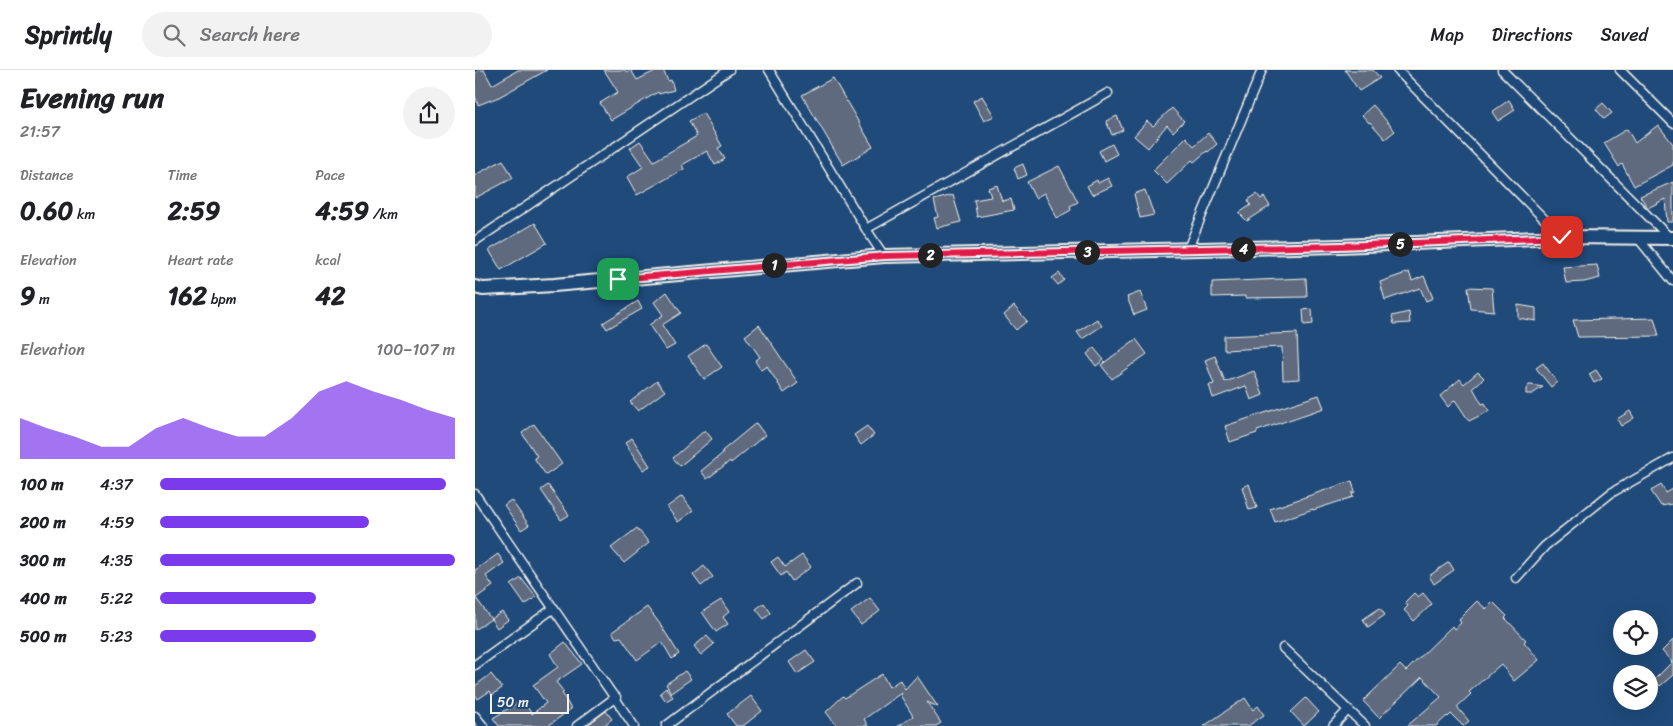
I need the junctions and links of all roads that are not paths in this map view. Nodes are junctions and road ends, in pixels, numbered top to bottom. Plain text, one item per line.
1 (729, 70) edge
2 (769, 70) edge
3 (1262, 70) edge
4 (1397, 70) edge
5 (1502, 70) edge
6 (1620, 70) edge
7 (1108, 93) dead end
8 (1673, 123) edge
9 (866, 229) junction
10 (1562, 237) junction
11 (1637, 237) junction
12 (1672, 238) edge
13 (475, 242) edge
14 (1187, 251) junction
15 (885, 256) junction
16 (1673, 281) edge
17 (475, 287) edge
18 (1673, 458) edge
19 (475, 494) edge
20 (1516, 578) dead end
21 (857, 583) dead end
22 (554, 608) junction
23 (1283, 648) dead end
24 (475, 665) edge
25 (616, 697) junction
26 (1348, 710) junction
27 (475, 716) edge
28 (483, 726) edge
29 (577, 726) edge
30 (634, 726) edge
31 (666, 726) edge
32 (1333, 726) edge
33 (1365, 726) edge

1 - 13 street
2 - 9 street
3 - 14 street
4 - 10 street
5 - 12 street
6 - 8 street
7 - 9 street
9 - 15 street
10 - 11 main road
10 - 14 main road
11 - 12 main road
11 - 16 street
14 - 15 main road
15 - 17 main road
18 - 20 street
19 - 22 street
21 - 31 street
22 - 24 street
22 - 25 street
23 - 26 street
25 - 29 street
25 - 30 street
26 - 32 street
26 - 33 street
27 - 28 street

